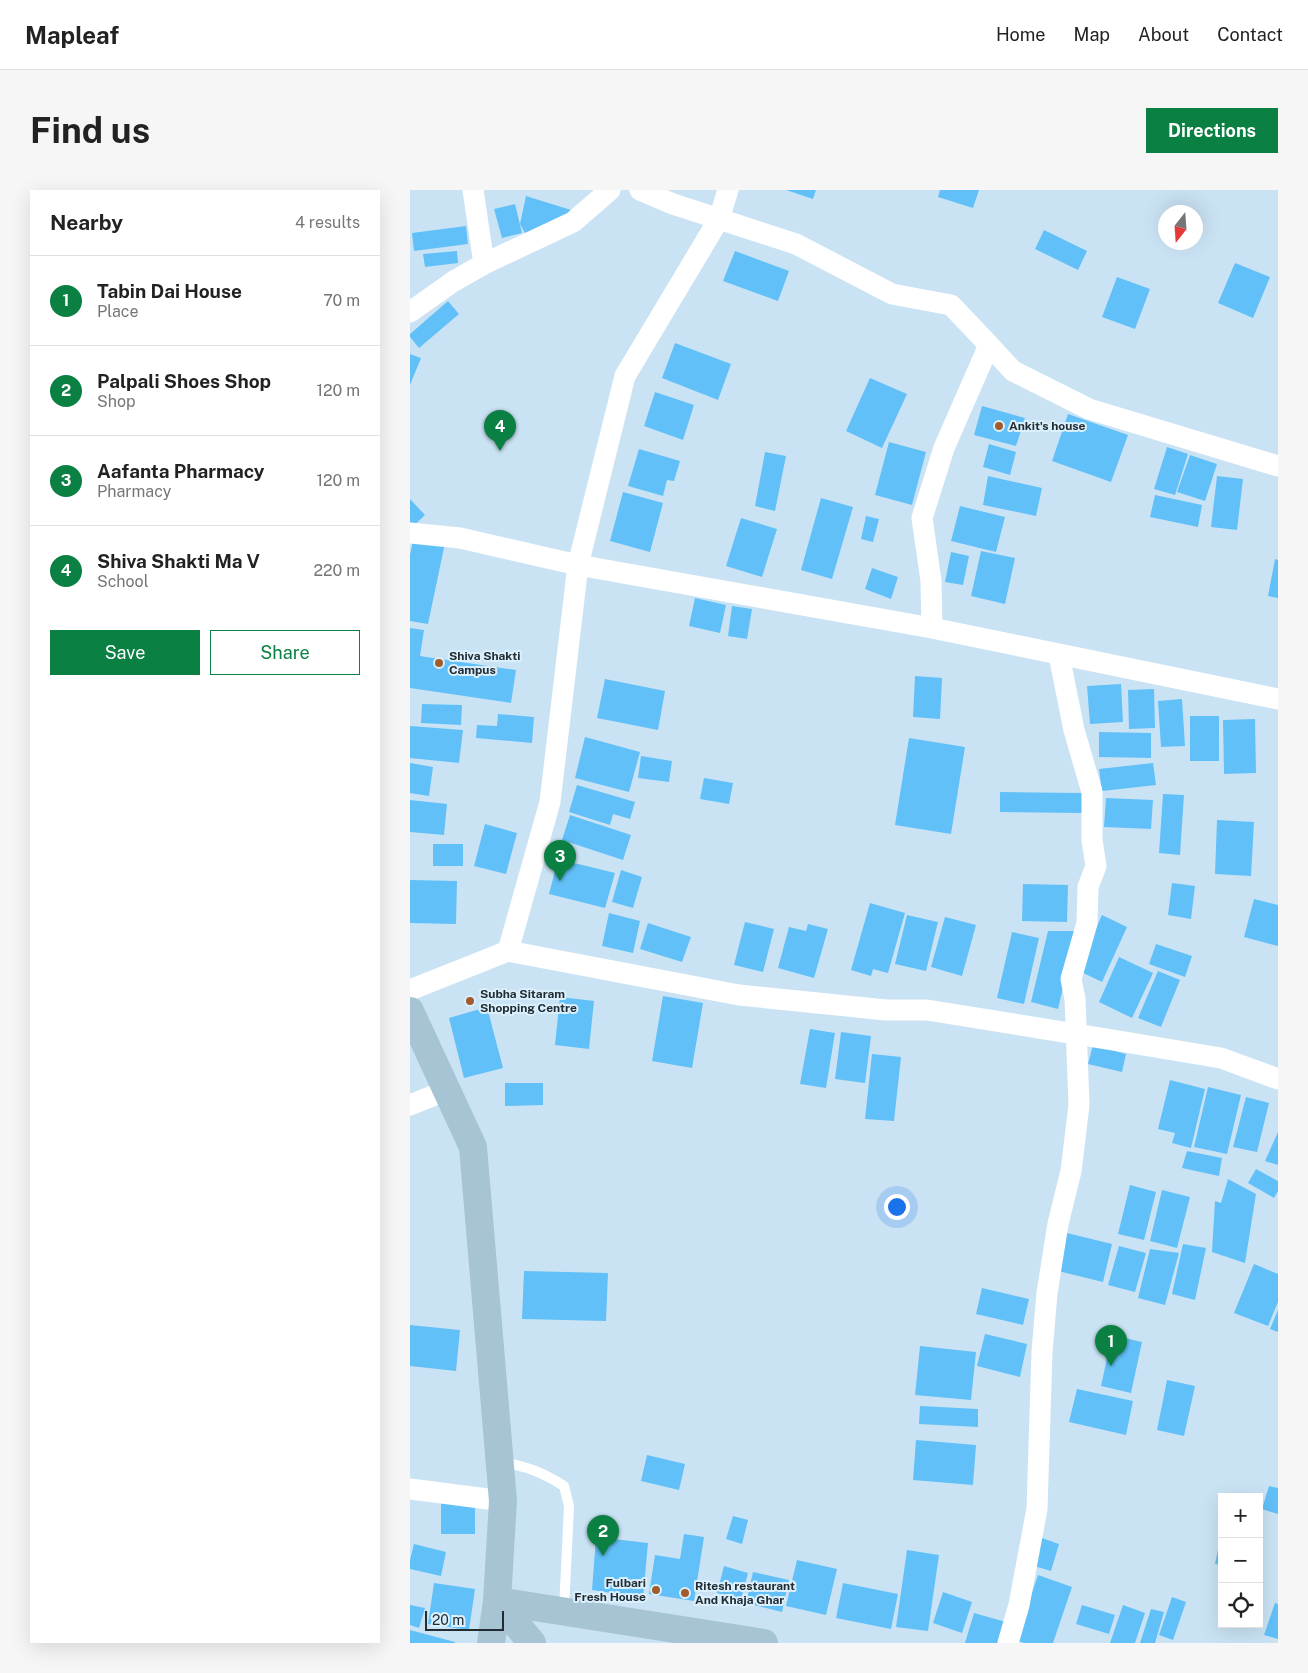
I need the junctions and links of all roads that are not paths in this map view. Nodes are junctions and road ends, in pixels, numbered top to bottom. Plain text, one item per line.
1 (473, 190) edge
2 (610, 190) edge
3 (640, 190) edge
4 (728, 190) edge
5 (719, 219) junction
6 (484, 264) junction
7 (410, 312) edge
8 (989, 345) junction
9 (1278, 466) edge
10 (410, 533) edge
11 (578, 565) junction
12 (932, 628) junction
13 (1059, 655) junction
14 (1278, 699) edge
15 (508, 951) junction
16 (410, 990) edge
17 (410, 1011) edge
18 (1076, 1034) junction
19 (1278, 1079) edge
20 (447, 1090) junction
21 (410, 1105) edge
22 (500, 1462) junction
23 (410, 1489) edge
24 (503, 1501) junction
25 (497, 1601) junction
26 (564, 1610) junction
27 (491, 1643) edge
28 (532, 1643) edge
29 (764, 1643) edge
30 (1008, 1643) edge

1 - 6 street
2 - 6 street
3 - 5 street
4 - 5 street
5 - 8 street
5 - 11 street
6 - 7 street
8 - 9 street
8 - 12 street
10 - 11 street
11 - 12 street
11 - 15 street
12 - 13 street
13 - 14 street
13 - 18 street
15 - 16 street
15 - 18 street
17 - 20 main road
18 - 19 street
18 - 30 street
20 - 21 street
20 - 22 main road
22 - 24 main road
22 - 26 lane
23 - 24 street
24 - 25 main road
25 - 26 main road
25 - 27 main road
25 - 28 main road
26 - 29 main road

